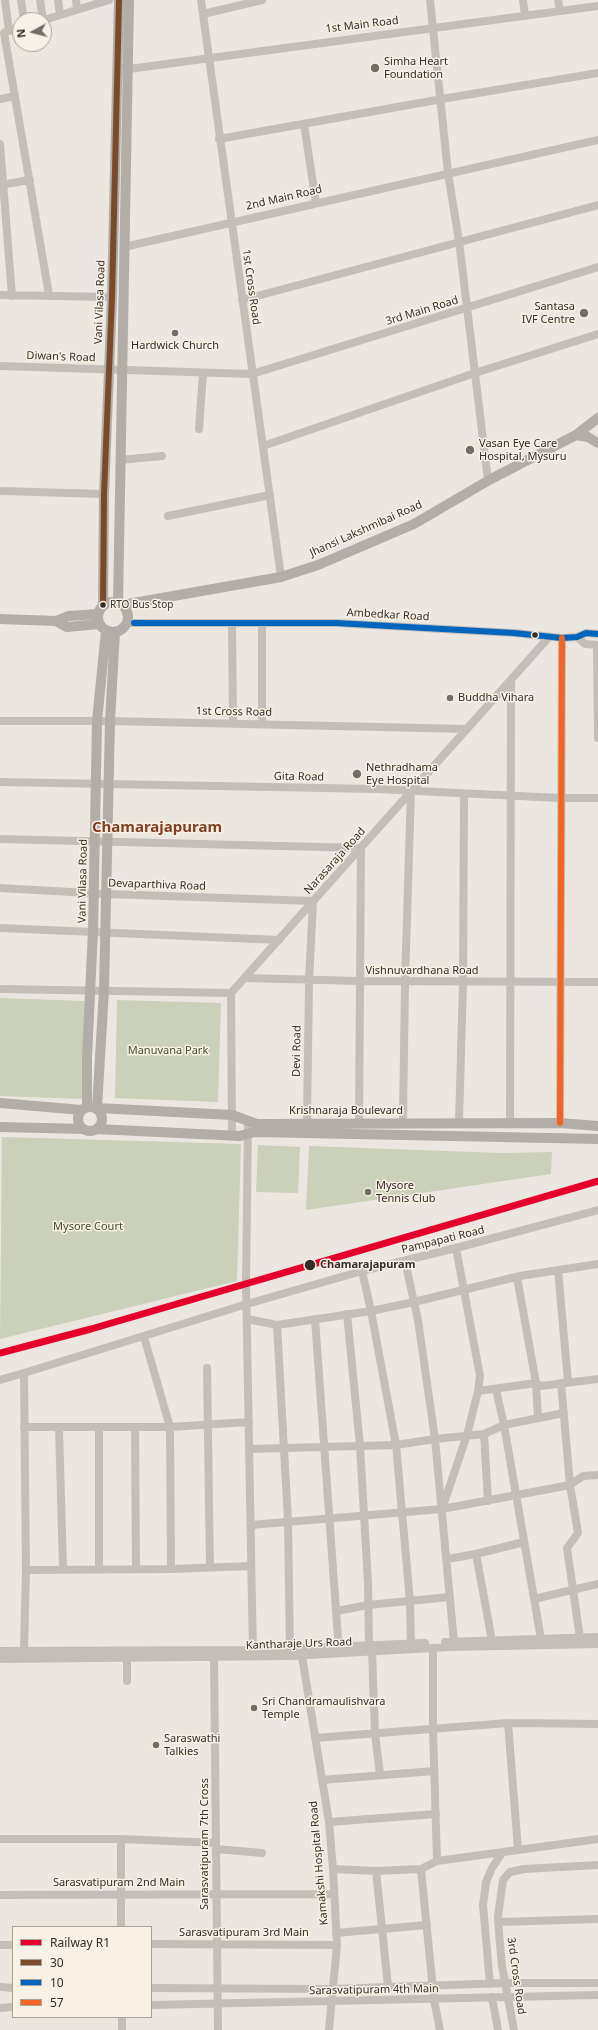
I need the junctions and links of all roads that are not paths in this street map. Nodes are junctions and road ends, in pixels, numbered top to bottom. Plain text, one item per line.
1 (5, 0) edge
2 (21, 0) edge
3 (40, 0) edge
4 (58, 0) edge
5 (76, 0) edge
6 (108, 0) edge
7 (119, 0) edge
8 (129, 0) edge
9 (201, 0) edge
10 (262, 0) edge
11 (430, 0) edge
12 (523, 0) edge
13 (558, 0) edge
14 (598, 6) edge
15 (77, 9) junction
16 (560, 11) junction
17 (23, 12) edge
18 (42, 12) edge
19 (203, 14) junction
20 (525, 15) junction
21 (60, 16) junction
22 (52, 18) edge
23 (434, 27) junction
24 (4, 33) edge
25 (208, 57) junction
26 (129, 69) junction
27 (598, 73) edge
28 (15, 96) junction
29 (0, 99) edge
30 (442, 99) junction
31 (304, 124) junction
32 (220, 139) junction
33 (598, 140) edge
34 (0, 144) edge
35 (448, 173) junction
36 (30, 180) junction
37 (1, 184) edge
38 (316, 203) junction
39 (598, 205) edge
40 (231, 222) junction
41 (459, 241) junction
42 (124, 247) junction
43 (598, 267) edge
44 (0, 294) edge
45 (49, 295) junction
46 (12, 296) junction
47 (112, 297) junction
48 (242, 300) junction
49 (468, 308) junction
50 (598, 334) edge
51 (0, 366) edge
52 (109, 369) junction
53 (121, 370) junction
54 (203, 372) junction
55 (475, 373) junction
56 (252, 374) junction
57 (598, 418) edge
58 (199, 429) dead end
59 (576, 435) junction
60 (598, 443) edge
61 (263, 446) junction
62 (162, 456) dead end
63 (120, 460) junction
64 (488, 481) junction
65 (0, 491) edge
66 (104, 494) junction
67 (270, 495) junction
68 (168, 516) dead end
69 (281, 577) junction
70 (120, 604) junction
71 (100, 609) junction
72 (0, 619) edge
73 (56, 621) junction
74 (127, 623) junction
75 (232, 623) junction
76 (262, 623) junction
77 (107, 629) junction
78 (598, 634) edge
79 (549, 637) junction
80 (577, 637) junction
81 (562, 638) junction
82 (597, 645) edge
83 (511, 680) junction
84 (0, 721) edge
85 (97, 721) junction
86 (110, 721) junction
87 (232, 723) junction
88 (262, 724) junction
89 (467, 728) junction
90 (598, 738) edge
91 (0, 782) edge
92 (109, 784) junction
93 (96, 785) junction
94 (411, 791) junction
95 (464, 794) junction
96 (512, 796) junction
97 (560, 798) junction
98 (598, 798) edge
99 (0, 839) edge
100 (108, 840) junction
101 (96, 841) junction
102 (361, 848) junction
103 (0, 888) edge
104 (94, 893) junction
105 (106, 894) junction
106 (313, 901) junction
107 (0, 928) edge
108 (105, 931) junction
109 (94, 932) junction
110 (279, 940) junction
111 (245, 978) junction
112 (309, 980) junction
113 (361, 981) junction
114 (405, 981) junction
115 (463, 982) junction
116 (511, 982) junction
117 (598, 982) edge
118 (560, 983) junction
119 (0, 989) edge
120 (91, 990) junction
121 (104, 990) junction
122 (232, 993) junction
123 (0, 1104) edge
124 (88, 1108) junction
125 (232, 1116) junction
126 (248, 1121) junction
127 (403, 1122) junction
128 (307, 1123) junction
129 (360, 1123) junction
130 (459, 1123) junction
131 (560, 1123) junction
132 (510, 1124) junction
133 (598, 1126) edge
134 (0, 1127) edge
135 (84, 1129) junction
136 (97, 1129) junction
137 (248, 1133) junction
138 (232, 1135) junction
139 (598, 1139) edge
140 (598, 1210) edge
141 (456, 1248) junction
142 (404, 1261) junction
143 (598, 1264) edge
144 (558, 1270) junction
145 (362, 1271) junction
146 (517, 1277) junction
147 (463, 1290) junction
148 (414, 1302) junction
149 (247, 1304) junction
150 (371, 1310) junction
151 (347, 1314) junction
152 (247, 1319) junction
153 (315, 1319) junction
154 (277, 1324) junction
155 (144, 1337) junction
156 (206, 1368) dead end
157 (24, 1373) junction
158 (598, 1379) edge
159 (0, 1380) edge
160 (536, 1383) junction
161 (565, 1383) junction
162 (496, 1390) junction
163 (478, 1391) junction
164 (564, 1413) junction
165 (538, 1417) junction
166 (249, 1422) junction
167 (207, 1425) junction
168 (504, 1425) junction
169 (24, 1427) junction
170 (59, 1427) junction
171 (99, 1427) junction
172 (135, 1427) junction
173 (170, 1427) junction
174 (484, 1434) junction
175 (467, 1435) junction
176 (435, 1439) junction
177 (360, 1446) junction
178 (396, 1446) junction
179 (325, 1447) junction
180 (283, 1448) junction
181 (250, 1449) junction
182 (598, 1475) edge
183 (570, 1485) junction
184 (516, 1496) junction
185 (488, 1501) junction
186 (442, 1509) junction
187 (403, 1514) junction
188 (364, 1516) junction
189 (331, 1518) junction
190 (288, 1521) junction
191 (251, 1524) junction
192 (524, 1542) junction
193 (476, 1554) junction
194 (447, 1559) junction
195 (251, 1566) junction
196 (210, 1567) junction
197 (63, 1569) junction
198 (99, 1569) junction
199 (136, 1569) junction
200 (171, 1569) junction
201 (26, 1570) junction
202 (598, 1584) edge
203 (573, 1589) junction
204 (450, 1597) junction
205 (534, 1599) junction
206 (410, 1601) junction
207 (368, 1605) junction
208 (337, 1611) junction
209 (598, 1637) edge
210 (580, 1638) junction
211 (541, 1639) junction
212 (493, 1644) junction
213 (598, 1644) edge
214 (453, 1645) junction
215 (411, 1647) junction
216 (433, 1648) junction
217 (370, 1649) junction
218 (339, 1650) junction
219 (0, 1651) edge
220 (24, 1651) junction
221 (290, 1652) junction
222 (302, 1652) junction
223 (252, 1653) junction
224 (127, 1657) junction
225 (214, 1658) junction
226 (0, 1660) edge
227 (127, 1681) dead end
228 (508, 1723) junction
229 (598, 1724) edge
230 (433, 1729) junction
231 (375, 1734) junction
232 (315, 1738) junction
233 (434, 1771) junction
234 (380, 1774) junction
235 (322, 1780) junction
236 (436, 1814) junction
237 (329, 1822) junction
238 (0, 1839) edge
239 (121, 1839) junction
240 (598, 1839) edge
241 (216, 1846) junction
242 (518, 1850) junction
243 (262, 1853) dead end
244 (502, 1853) junction
245 (437, 1861) junction
246 (598, 1865) edge
247 (333, 1869) junction
248 (421, 1869) junction
249 (376, 1871) junction
250 (121, 1894) junction
251 (216, 1894) junction
252 (334, 1894) junction
253 (0, 1895) edge
254 (598, 1919) edge
255 (499, 1922) junction
256 (427, 1925) junction
257 (121, 1926) edge
258 (382, 1929) junction
259 (336, 1933) junction
260 (152, 1944) edge
261 (216, 1944) junction
262 (0, 1945) edge
263 (12, 1945) edge
264 (337, 1945) junction
265 (506, 1983) junction
266 (598, 1983) edge
267 (490, 1984) junction
268 (433, 1985) junction
269 (388, 1986) junction
270 (0, 1987) edge
271 (12, 1988) edge
272 (152, 1988) edge
273 (217, 1988) junction
274 (332, 1989) junction
275 (508, 1995) junction
276 (598, 1995) edge
277 (492, 1996) junction
278 (434, 2000) junction
279 (330, 2002) junction
280 (218, 2004) junction
281 (152, 2005) edge
282 (12, 2007) edge
283 (0, 2008) edge
284 (122, 2018) edge
285 (122, 2030) edge
286 (218, 2030) edge
287 (329, 2030) edge
288 (440, 2030) edge
289 (498, 2030) edge
290 (514, 2030) edge

1 - 24 street
2 - 17 street
3 - 18 street
4 - 21 street
5 - 15 street
6 - 15 street
7 - 47 main road, Vani Vilasa Road
8 - 26 main road, Vani Vilasa Road
9 - 19 street, 1st Cross Road
10 - 19 street
11 - 23 street
12 - 20 street
13 - 16 street
14 - 16 street, 1st Main Road
15 - 21 street
16 - 20 street, 1st Main Road
19 - 25 street, 1st Cross Road
20 - 23 street, 1st Main Road
21 - 22 street
23 - 25 street, 1st Main Road
23 - 30 street
24 - 28 street
25 - 26 street, 1st Main Road
25 - 32 street, 1st Cross Road
26 - 42 main road, Vani Vilasa Road
27 - 30 street
28 - 29 street
28 - 36 street
30 - 31 street
30 - 35 street
31 - 32 street
31 - 38 street
32 - 40 street, 1st Cross Road
33 - 35 street, 2nd Main Road
34 - 37 street
35 - 38 street, 2nd Main Road
35 - 41 street
36 - 37 street
36 - 45 street
37 - 46 street
38 - 40 street, 2nd Main Road
39 - 41 street
40 - 42 street, 2nd Main Road
40 - 48 street, 1st Cross Road
41 - 48 street
41 - 49 street
42 - 53 main road, Vani Vilasa Road
43 - 49 street, 3rd Main Road
44 - 46 street
45 - 46 street
45 - 47 street
47 - 52 main road, Vani Vilasa Road
48 - 56 street, 1st Cross Road
49 - 55 street
49 - 56 street, 3rd Main Road
50 - 55 street
51 - 52 street, Diwan's Road
52 - 53 street, Diwan's Road
52 - 66 main road, Vani Vilasa Road
53 - 54 street, Diwan's Road
53 - 63 main road, Vani Vilasa Road
54 - 56 street, 3rd Main Road
54 - 58 street
55 - 61 street
55 - 64 street
56 - 61 street, 1st Cross Road
57 - 59 main road, Jhansi Lakshmibai Road
59 - 60 main road
59 - 64 main road, Jhansi Lakshmibai Road
61 - 67 street, 1st Cross Road
62 - 63 street
63 - 70 main road, Vani Vilasa Road
64 - 69 main road, Jhansi Lakshmibai Road
65 - 66 street
66 - 71 main road, Vani Vilasa Road
67 - 68 street
67 - 69 street, 1st Cross Road
69 - 70 main road, Jhansi Lakshmibai Road
70 - 71 main road
70 - 74 main road
71 - 73 main road
71 - 77 main road
72 - 73 main road
73 - 77 main road
74 - 75 street, Ambedkar Road
74 - 77 main road
75 - 76 street, Ambedkar Road
75 - 87 street
76 - 79 street, Ambedkar Road
76 - 88 street
77 - 85 main road, Vani Vilasa Road
77 - 86 main road, Vani Vilasa Road
78 - 80 street, Ambedkar Road
79 - 81 street, Ambedkar Road
79 - 83 street, Narasaraja Road
80 - 81 street, Ambedkar Road
80 - 82 street, Ambedkar Road
81 - 97 street
82 - 90 street
83 - 89 street, Narasaraja Road
83 - 96 street
84 - 85 street, 1st Cross Road
85 - 86 street, 1st Cross Road
85 - 93 main road, Vani Vilasa Road
86 - 87 street, 1st Cross Road
86 - 92 main road, Vani Vilasa Road
87 - 88 street, 1st Cross Road
88 - 89 street, 1st Cross Road
89 - 94 street, Narasaraja Road
91 - 93 street, Gita Road
92 - 93 street, Gita Road
92 - 94 street, Gita Road
92 - 100 main road, Vani Vilasa Road
93 - 101 main road, Vani Vilasa Road
94 - 95 street, Gita Road
94 - 102 street, Narasaraja Road
94 - 114 street
95 - 96 street, Gita Road
95 - 115 street
96 - 97 street, Gita Road
96 - 116 street
97 - 98 street, Gita Road
97 - 118 street
99 - 101 street
100 - 101 street
100 - 102 street
100 - 105 main road, Vani Vilasa Road
101 - 104 main road, Vani Vilasa Road
102 - 106 street, Narasaraja Road
102 - 113 street
103 - 104 street, Devaparthiva Road
104 - 105 street, Devaparthiva Road
104 - 109 main road, Vani Vilasa Road
105 - 106 street, Devaparthiva Road
105 - 108 main road, Vani Vilasa Road
106 - 110 street, Narasaraja Road
106 - 112 street, Devi Road
107 - 109 street
108 - 109 street
108 - 110 street
108 - 121 main road, Vani Vilasa Road
109 - 120 main road, Vani Vilasa Road
110 - 111 street, Narasaraja Road
111 - 112 street, Vishnuvardhana Road
111 - 122 street, Narasaraja Road
112 - 113 street, Vishnuvardhana Road
112 - 128 street, Devi Road
113 - 114 street, Vishnuvardhana Road
113 - 129 street
114 - 115 street, Vishnuvardhana Road
114 - 127 street
115 - 116 street, Vishnuvardhana Road
115 - 130 street
116 - 118 street, Vishnuvardhana Road
116 - 132 street
117 - 118 street, Vishnuvardhana Road
118 - 131 street
119 - 120 street
120 - 121 street
120 - 124 main road, Vani Vilasa Road
121 - 122 street
121 - 124 main road, Vani Vilasa Road
122 - 125 street
123 - 124 main road, Krishnaraja Boulevard
124 - 125 main road, Krishnaraja Boulevard
124 - 135 main road
124 - 136 main road
125 - 126 main road, Krishnaraja Boulevard
125 - 138 street
126 - 128 main road, Krishnaraja Boulevard
126 - 137 street
127 - 129 main road, Krishnaraja Boulevard
127 - 130 main road, Krishnaraja Boulevard
128 - 129 main road, Krishnaraja Boulevard
130 - 132 main road, Krishnaraja Boulevard
131 - 132 main road, Krishnaraja Boulevard
131 - 133 main road, Krishnaraja Boulevard
134 - 135 main road
135 - 136 main road
136 - 138 main road, Krishnaraja Boulevard
137 - 138 main road, Krishnaraja Boulevard
137 - 139 main road, Krishnaraja Boulevard
137 - 149 street
140 - 141 street, Pampapati Road
141 - 142 street, Pampapati Road
141 - 147 street
142 - 145 street, Pampapati Road
142 - 148 street
143 - 144 street
144 - 146 street
144 - 161 street
145 - 149 street, Pampapati Road
145 - 150 street
146 - 147 street
146 - 160 street
147 - 148 street
147 - 163 street
148 - 150 street
148 - 176 street
149 - 152 street
149 - 155 street, Pampapati Road
150 - 151 street
150 - 178 street
151 - 153 street
151 - 177 street
152 - 154 street
152 - 166 street
153 - 154 street
153 - 179 street
154 - 180 street
155 - 157 street, Pampapati Road
155 - 173 street
156 - 167 street
157 - 159 street, Pampapati Road
157 - 169 street
158 - 161 street
160 - 161 street
160 - 162 street
160 - 165 street
161 - 164 street
162 - 163 street
162 - 168 street
163 - 175 street
164 - 165 street
164 - 183 street
165 - 168 street
166 - 167 street
166 - 181 street
167 - 173 street
167 - 196 street
168 - 174 street
168 - 184 street
169 - 170 street
169 - 201 street
170 - 171 street
170 - 197 street
171 - 172 street
171 - 198 street
172 - 173 street
172 - 199 street
173 - 200 street
174 - 175 street
174 - 185 street
175 - 176 street
175 - 186 street
176 - 178 street
176 - 186 street
177 - 178 street
177 - 179 street
177 - 188 street
178 - 187 street
179 - 180 street
179 - 189 street
180 - 181 street
180 - 190 street
181 - 191 street
182 - 183 street
183 - 184 street
183 - 203 street
184 - 185 street
184 - 192 street
185 - 186 street
186 - 187 street
186 - 194 street
187 - 188 street
187 - 206 street
188 - 189 street
188 - 207 street
189 - 190 street
189 - 208 street
190 - 191 street
190 - 221 street
191 - 195 street
192 - 193 street
192 - 205 street
193 - 194 street
193 - 212 street
194 - 204 street
195 - 196 street
195 - 223 street
196 - 200 street
197 - 198 street
197 - 201 street
198 - 199 street
199 - 200 street
201 - 220 street
202 - 203 street
203 - 205 street
203 - 210 street
204 - 206 street
204 - 214 street
205 - 211 street
206 - 207 street
206 - 215 street
207 - 208 street
207 - 217 street
208 - 218 street
209 - 210 street, Kantharaje Urs Road
210 - 211 street, Kantharaje Urs Road
211 - 212 street, Kantharaje Urs Road
212 - 213 street, Kantharaje Urs Road
212 - 214 street, Kantharaje Urs Road
214 - 215 street, Kantharaje Urs Road
214 - 216 street, Kantharaje Urs Road
215 - 216 street, Kantharaje Urs Road
215 - 217 street, Kantharaje Urs Road
216 - 230 street
217 - 218 street, Kantharaje Urs Road
217 - 231 street
218 - 222 street, Kantharaje Urs Road
219 - 220 street, Kantharaje Urs Road
220 - 223 street, Kantharaje Urs Road
221 - 222 street, Kantharaje Urs Road
221 - 223 street, Kantharaje Urs Road
222 - 232 street, Kamakshi Hospital Road
223 - 225 street, Kantharaje Urs Road
224 - 225 street, Kantharaje Urs Road
224 - 226 street, Kantharaje Urs Road
224 - 227 street
225 - 241 street, Sarasvatipuram 7th Cross
228 - 229 street
228 - 230 street
228 - 242 street
230 - 231 street
230 - 233 street
231 - 232 street
231 - 234 street
232 - 235 street, Kamakshi Hospital Road
233 - 234 street
233 - 236 street
234 - 235 street
235 - 237 street, Kamakshi Hospital Road
236 - 237 street
236 - 245 street
237 - 247 street, Kamakshi Hospital Road
238 - 239 street
239 - 241 street
239 - 250 street
240 - 242 street
241 - 243 street
241 - 251 street, Sarasvatipuram 7th Cross
242 - 244 street
244 - 245 street
244 - 267 street
245 - 248 street
246 - 255 street, 3rd Cross Road
247 - 249 street
247 - 252 street, Kamakshi Hospital Road
248 - 249 street
248 - 256 street
249 - 258 street
250 - 251 street, Sarasvatipuram 2nd Main
250 - 253 street, Sarasvatipuram 2nd Main
250 - 257 street
251 - 252 street, Sarasvatipuram 2nd Main
251 - 261 street, Sarasvatipuram 7th Cross
252 - 259 street, Kamakshi Hospital Road
254 - 255 street
255 - 265 street, 3rd Cross Road
256 - 258 street
256 - 268 street
258 - 259 street
258 - 269 street
259 - 264 street, Kamakshi Hospital Road
260 - 261 street, Sarasvatipuram 3rd Main
261 - 264 street, Sarasvatipuram 3rd Main
261 - 273 street, Sarasvatipuram 7th Cross
262 - 263 street
264 - 274 street, Kamakshi Hospital Road
265 - 266 street, Sarasvatipuram 4th Main
265 - 267 street, Sarasvatipuram 4th Main
265 - 275 street, 3rd Cross Road
267 - 268 street, Sarasvatipuram 4th Main
268 - 269 street, Sarasvatipuram 4th Main
268 - 278 street
269 - 274 street, Sarasvatipuram 4th Main
270 - 271 street
272 - 273 street, Sarasvatipuram 4th Main
273 - 274 street, Sarasvatipuram 4th Main
273 - 280 street, Sarasvatipuram 7th Cross
274 - 279 street, Kamakshi Hospital Road
275 - 276 street, Sarasvatipuram 4th Main
275 - 277 street, Sarasvatipuram 4th Main
275 - 290 street, 3rd Cross Road
277 - 278 street, Sarasvatipuram 4th Main
277 - 289 street
278 - 279 street, Sarasvatipuram 4th Main
278 - 288 street
279 - 280 street, Sarasvatipuram 4th Main
279 - 287 street, Kamakshi Hospital Road
280 - 281 street, Sarasvatipuram 4th Main
280 - 286 street, Sarasvatipuram 7th Cross
282 - 283 street
284 - 285 street

